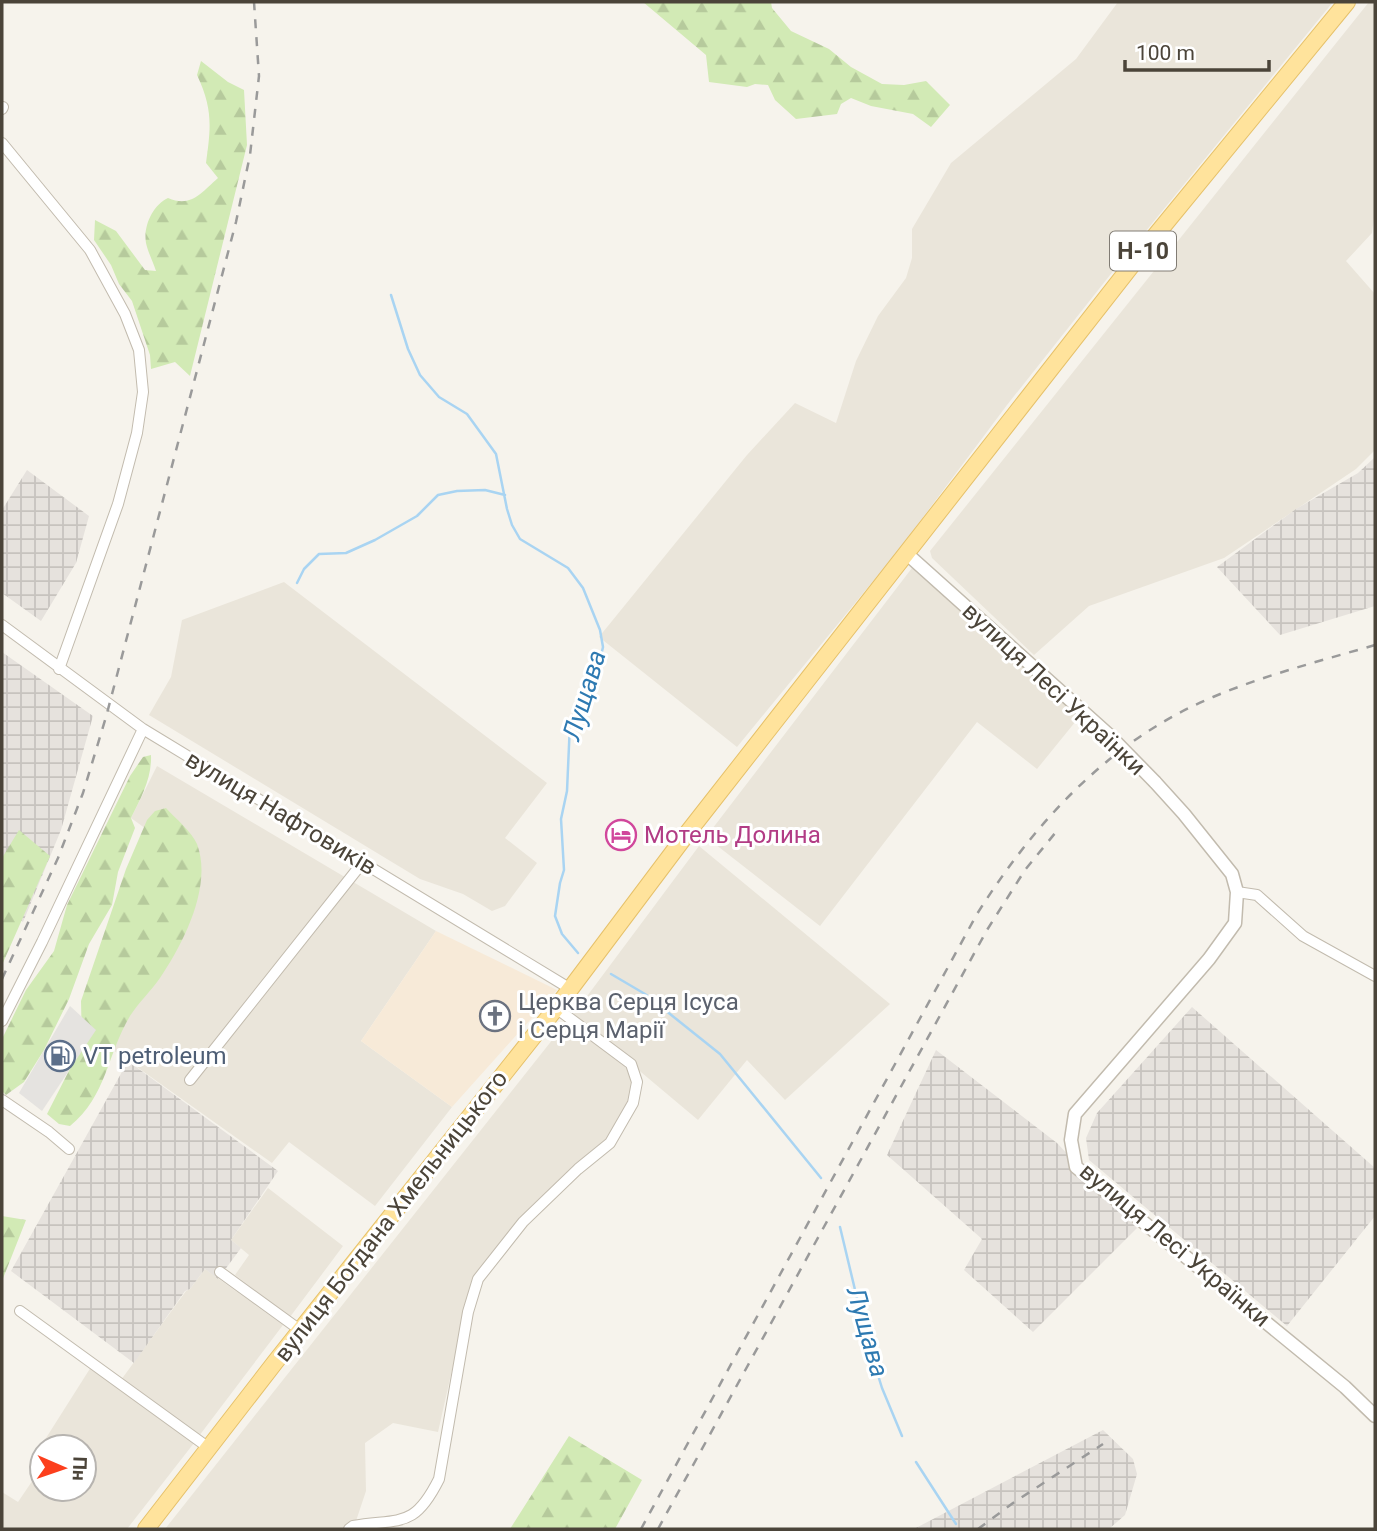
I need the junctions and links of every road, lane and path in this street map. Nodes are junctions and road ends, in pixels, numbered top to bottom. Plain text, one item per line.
1 (1347, 2) edge
2 (2, 142) edge
3 (906, 553) junction
4 (2, 625) edge
5 (59, 669) junction
6 (143, 729) junction
7 (363, 862) junction
8 (1237, 892) junction
9 (1375, 976) edge
10 (569, 988) junction
11 (556, 1008) junction
12 (2, 1021) edge
13 (190, 1080) dead end
14 (2, 1100) edge
15 (69, 1149) dead end
16 (220, 1272) dead end
17 (20, 1311) dead end
18 (300, 1330) junction
19 (1375, 1416) edge
20 (209, 1448) junction
21 (146, 1529) edge
22 (349, 1529) edge

1 - 3 main road, вулиця Богдана Хмельницького / Н-10
2 - 5 street
3 - 8 street, вулиця Лесі Українки, bridge
3 - 10 main road, вулиця Богдана Хмельницького / Н-10
4 - 5 street, вулиця Нафтовиків
5 - 6 street, вулиця Нафтовиків
6 - 7 street, вулиця Нафтовиків
6 - 12 street
7 - 10 street, вулиця Нафтовиків
7 - 13 street
8 - 9 street
8 - 19 street, вулиця Лесі Українки
10 - 11 main road, вулиця Богдана Хмельницького / Н-10
11 - 18 main road, вулиця Богдана Хмельницького / Н-10
11 - 22 street
14 - 15 street
16 - 18 street
17 - 20 street
18 - 20 main road, вулиця Богдана Хмельницького / Н-10
20 - 21 main road, вулиця Богдана Хмельницького / Н-10

